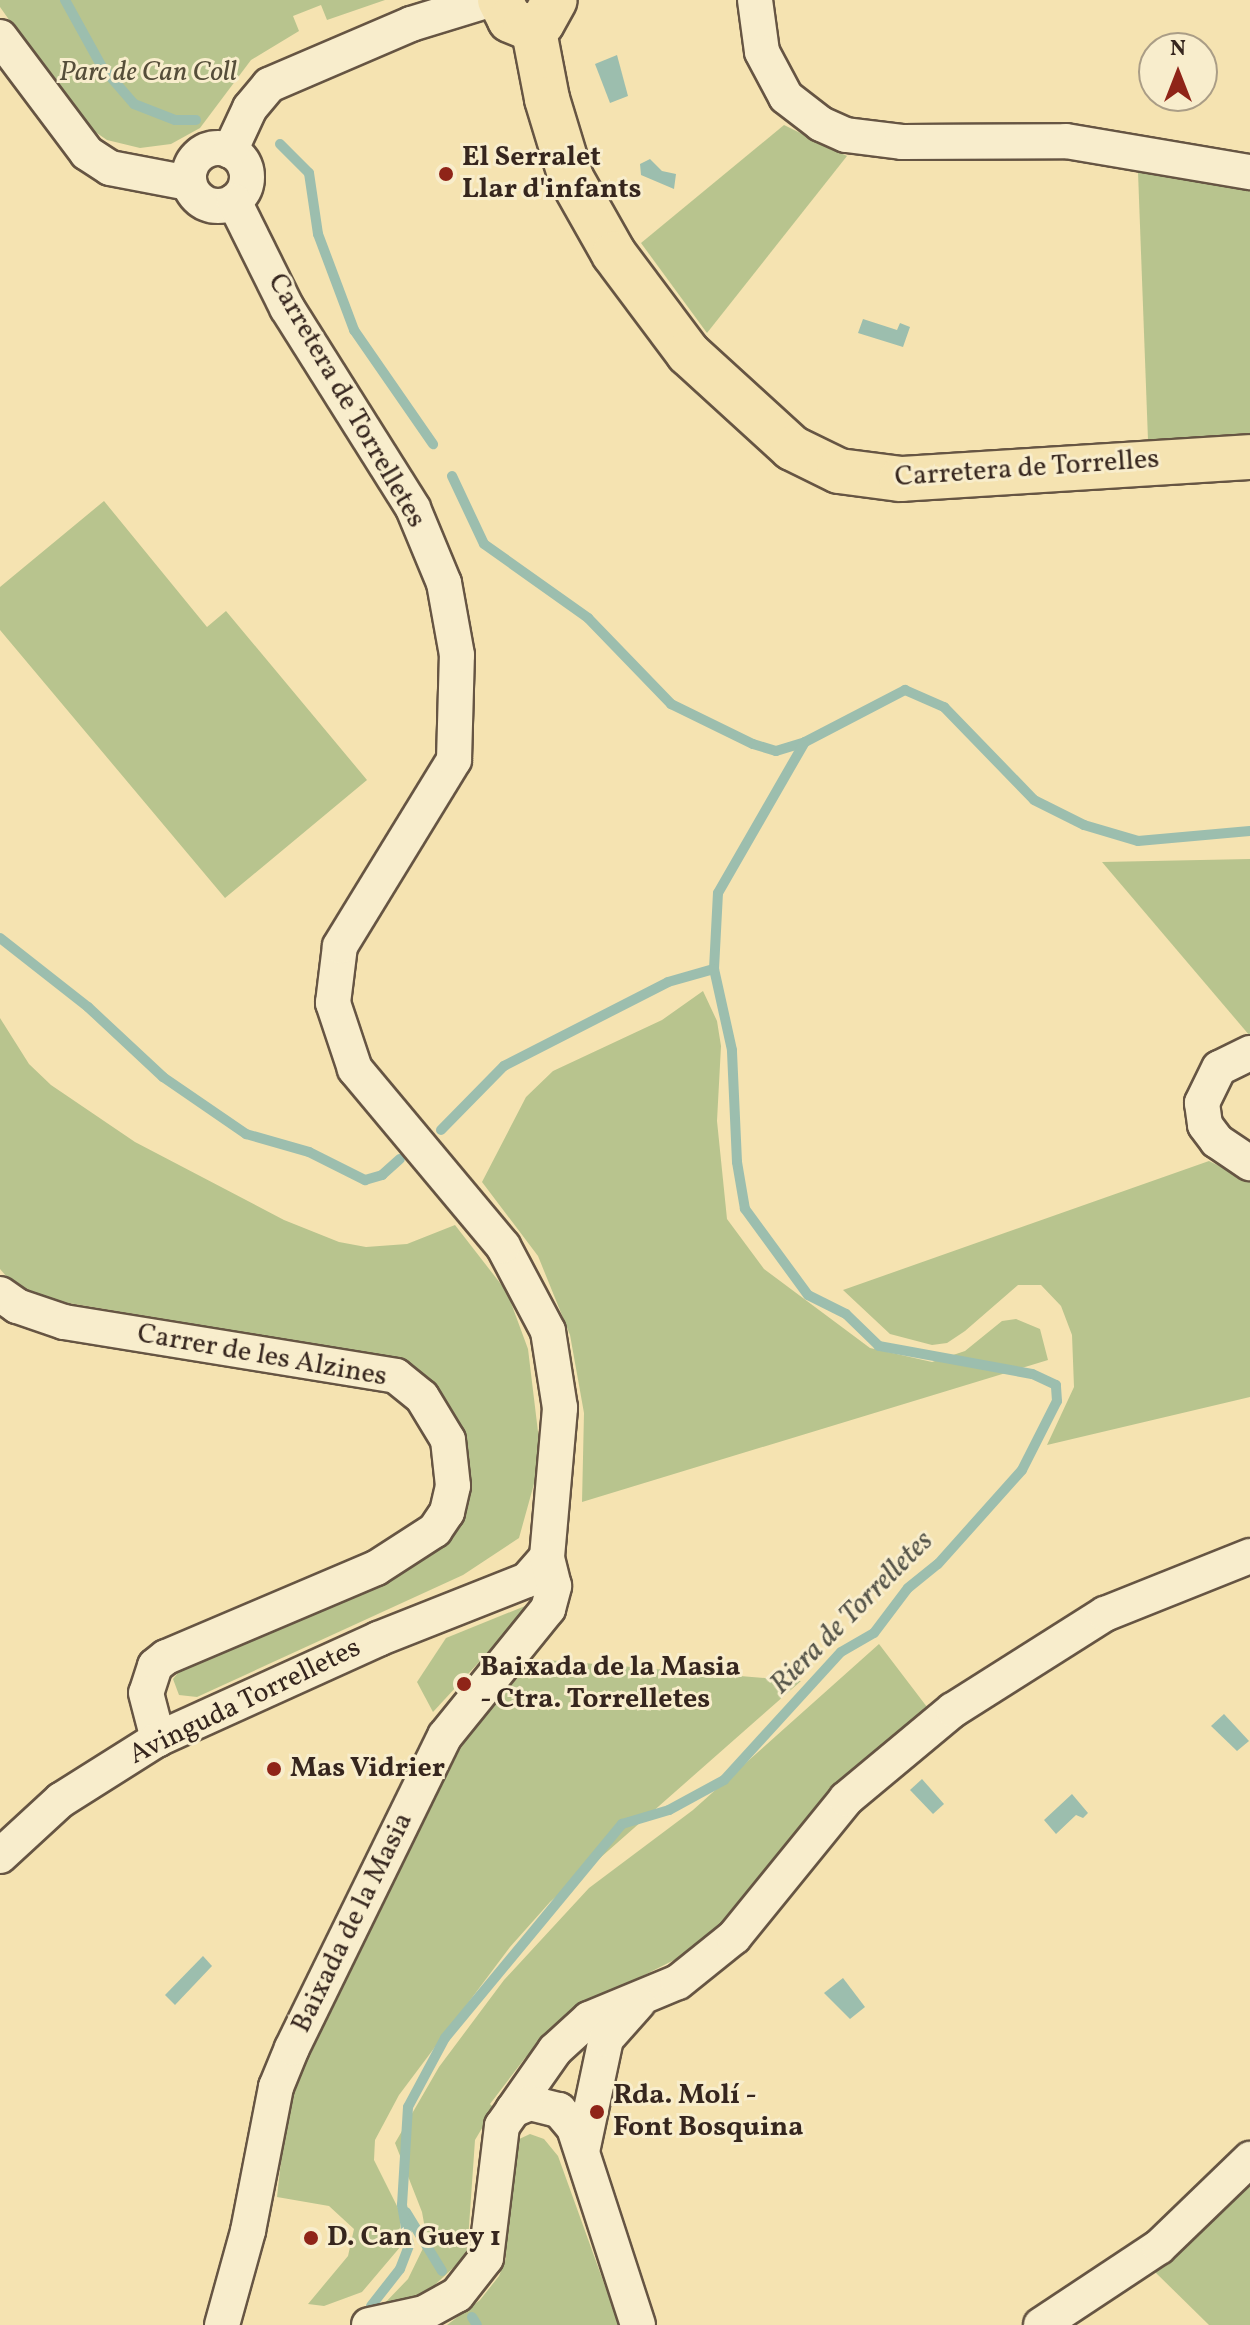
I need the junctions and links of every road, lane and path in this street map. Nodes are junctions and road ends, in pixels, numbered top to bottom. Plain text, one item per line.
1 (489, 0) edge
2 (755, 0) edge
3 (530, 9) edge
4 (0, 37) edge
5 (230, 151) junction
6 (1250, 172) edge
7 (189, 183) junction
8 (234, 201) junction
9 (1250, 457) edge
10 (1250, 1053) edge
11 (1250, 1163) edge
12 (0, 1294) edge
13 (1250, 1556) edge
14 (547, 1557) junction
15 (158, 1739) junction
16 (0, 1856) edge
17 (648, 1995) junction
18 (513, 2110) junction
19 (583, 2147) junction
20 (1250, 2159) edge
21 (222, 2325) edge
22 (369, 2325) edge
23 (638, 2325) edge
24 (1041, 2325) edge

1 - 5 street
2 - 6 street
3 - 9 main road, Carretera de Torrelles
4 - 7 street
5 - 7 street
5 - 8 street
7 - 8 street
8 - 14 street, Carretera de Torrelletes
10 - 11 street
12 - 15 street, Carrer de les Alzines
13 - 17 street
14 - 15 street, Avinguda Torrelletes
14 - 21 street, Baixada de la Masia
15 - 16 street, Avinguda Torrelletes
17 - 18 street
17 - 19 street
18 - 19 street
18 - 22 street
19 - 23 street
20 - 24 street

